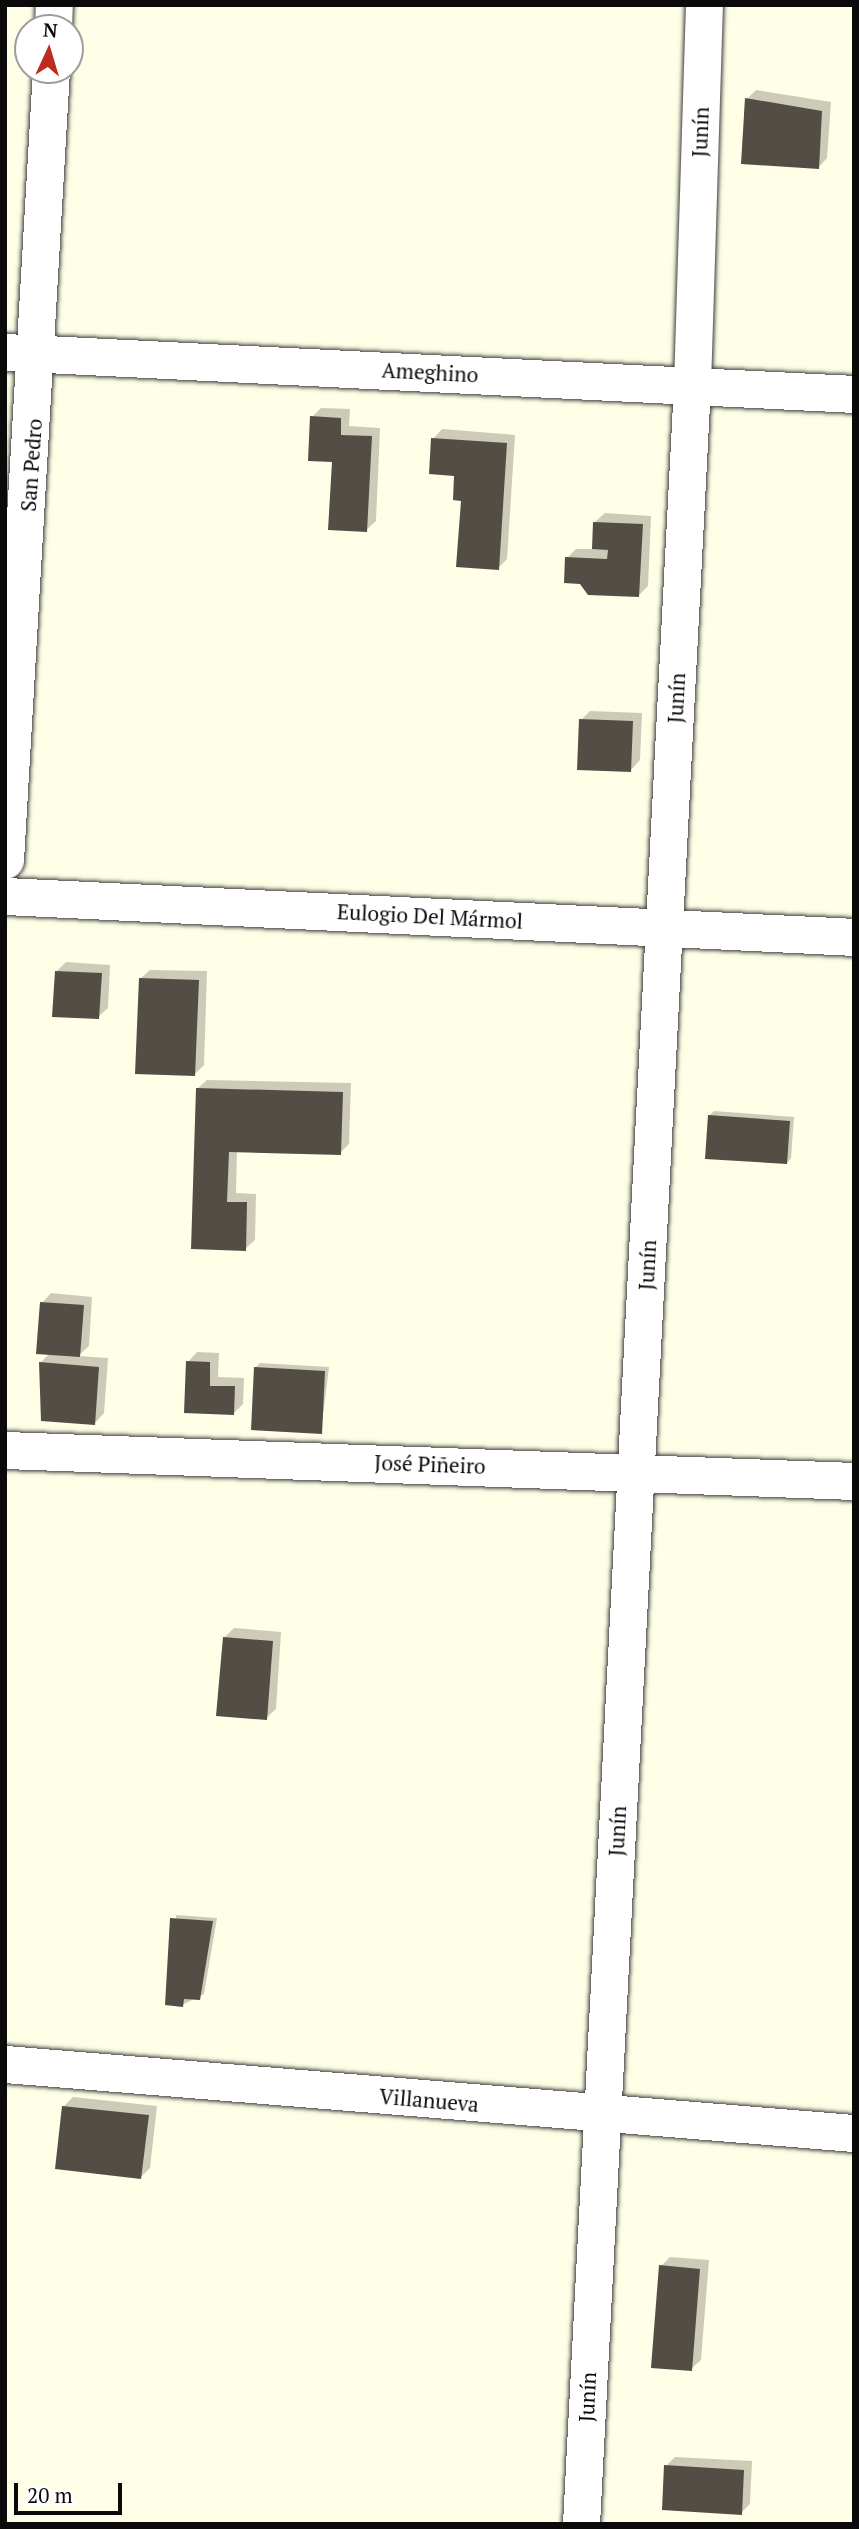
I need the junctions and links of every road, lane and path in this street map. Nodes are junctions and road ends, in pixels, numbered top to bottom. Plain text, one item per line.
1 (704, 5) edge
2 (50, 84) edge
3 (22, 353) edge
4 (692, 385) junction
5 (854, 394) edge
6 (5, 860) edge
7 (5, 896) edge
8 (664, 927) junction
9 (854, 937) edge
10 (5, 1450) edge
11 (636, 1471) junction
12 (854, 1482) edge
13 (5, 2064) edge
14 (602, 2114) junction
15 (854, 2133) edge
16 (581, 2524) edge

1 - 4 street, Junín
2 - 3 street, San Pedro
3 - 4 street, Ameghino
3 - 6 street, San Pedro
4 - 5 street, Ameghino
4 - 8 street, Junín
7 - 8 street, Eulogio Del Mármol
8 - 9 street, Eulogio Del Mármol
8 - 11 street, Junín
10 - 11 street, José Piñeiro
11 - 12 street, José Piñeiro
11 - 14 street, Junín
13 - 14 street, Villanueva
14 - 15 street, Villanueva
14 - 16 street, Junín

